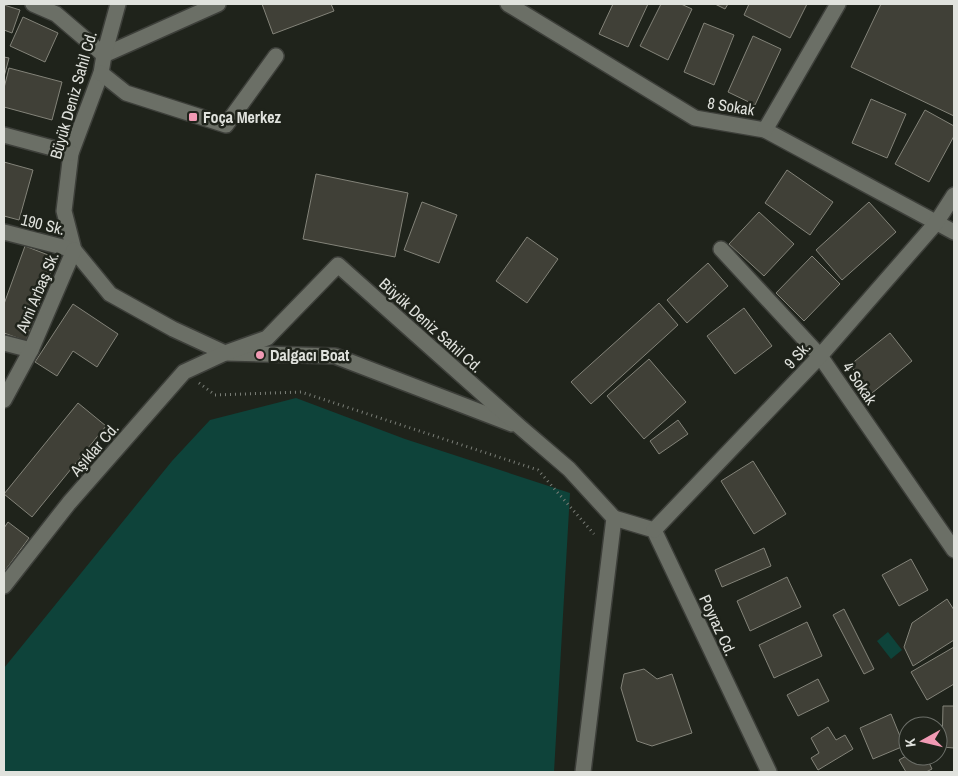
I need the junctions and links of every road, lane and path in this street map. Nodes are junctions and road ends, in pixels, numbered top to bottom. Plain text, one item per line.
1 (33, 4) edge
2 (118, 4) edge
3 (218, 4) edge
4 (508, 4) edge
5 (838, 4) edge
6 (56, 9) edge
7 (104, 54) junction
8 (276, 56) dead end
9 (101, 73) junction
10 (766, 130) junction
11 (4, 135) edge
12 (71, 153) junction
13 (954, 195) edge
14 (936, 223) junction
15 (4, 232) edge
16 (954, 232) edge
17 (74, 250) junction
18 (721, 250) dead end
19 (4, 343) edge
20 (32, 350) junction
21 (225, 353) junction
22 (820, 356) junction
23 (184, 372) junction
24 (4, 400) edge
25 (520, 428) junction
26 (614, 518) junction
27 (654, 530) junction
28 (954, 550) edge
29 (4, 586) edge
30 (583, 772) edge
31 (769, 772) edge

1 - 6 street
2 - 7 street, Büyük Deniz Sahil Cd.
3 - 7 street
4 - 10 street, 8 Sokak
5 - 10 street
6 - 7 street
7 - 9 street, Büyük Deniz Sahil Cd.
8 - 9 street
9 - 12 street, Büyük Deniz Sahil Cd.
10 - 14 street, 8 Sokak
11 - 12 street
12 - 17 street, Büyük Deniz Sahil Cd.
13 - 14 street, 9 Sk.
14 - 16 street, 8 Sokak
14 - 22 street, 9 Sk.
15 - 17 street, 190 Sk.
17 - 20 street, Avni Arbaş Sk.
17 - 21 street, Büyük Deniz Sahil Cd.
18 - 22 street, 4 Sokak
19 - 20 street
20 - 24 street, Avni Arbaş Sk.
21 - 23 street, Aşıklar Cd.
21 - 25 street, Büyük Deniz Sahil Cd.
21 - 25 street, Büyük Deniz Sahil Cd.
22 - 27 street, 9 Sk.
22 - 28 street, 4 Sokak
23 - 26 path
23 - 29 street, Aşıklar Cd.
25 - 26 street, Büyük Deniz Sahil Cd.
26 - 27 street
26 - 30 street
27 - 31 street, Poyraz Cd.

